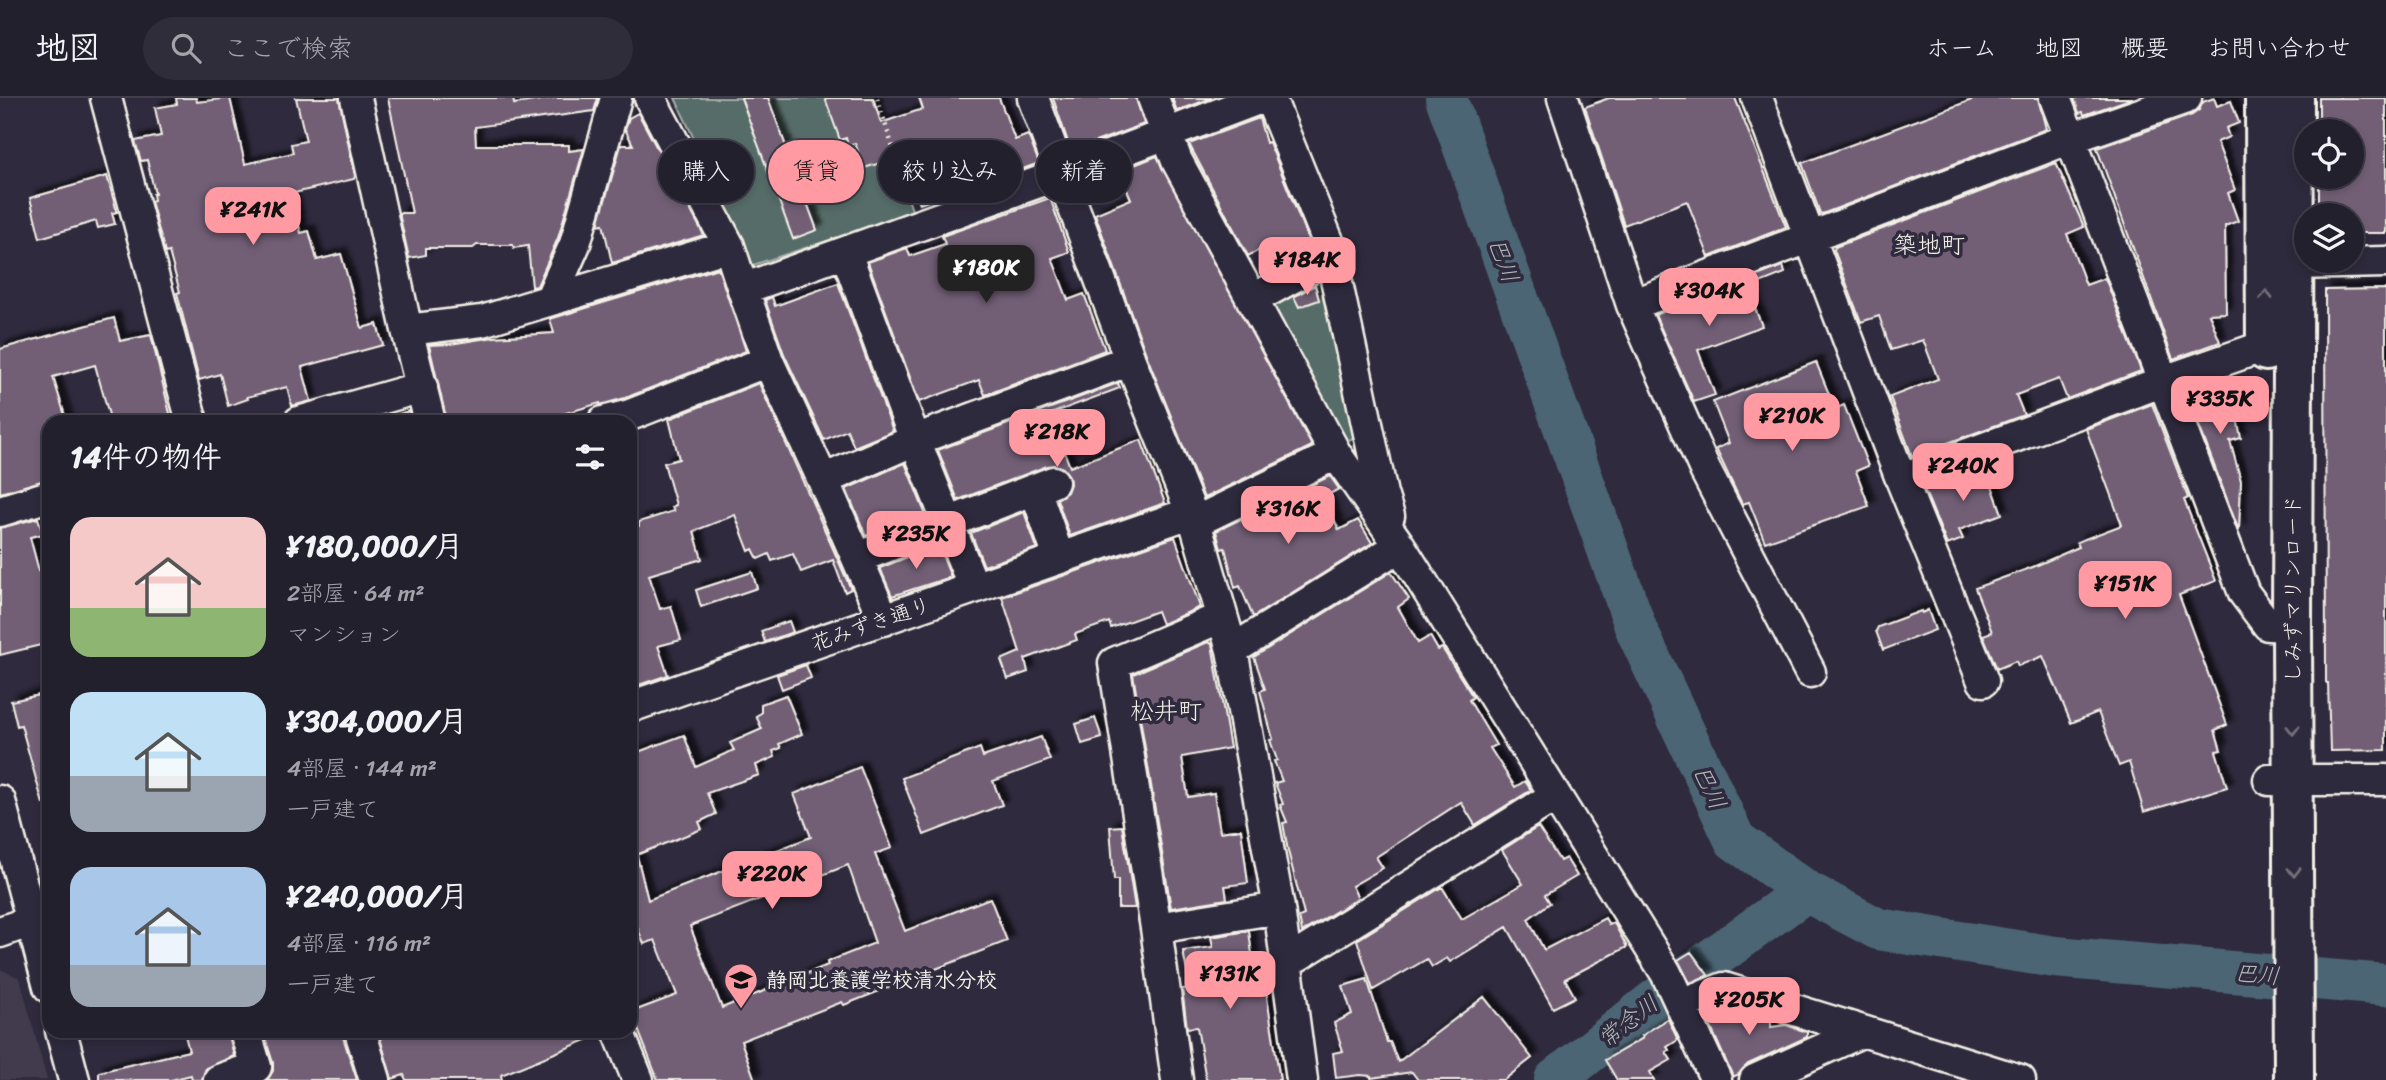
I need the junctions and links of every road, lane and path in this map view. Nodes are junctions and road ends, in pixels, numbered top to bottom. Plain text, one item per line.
1 (106, 98) edge
2 (356, 98) edge
3 (616, 98) edge
4 (650, 98) edge
5 (877, 98) edge
6 (1033, 98) edge
7 (1153, 98) edge
8 (1261, 98) edge
9 (1270, 98) edge
10 (1563, 98) edge
11 (1757, 98) edge
12 (2056, 98) edge
13 (2186, 98) edge
14 (2265, 98) edge
15 (2294, 98) edge
16 (1166, 132) junction
17 (2071, 138) junction
18 (1048, 140) edge
19 (1132, 145) edge
20 (1036, 183) edge
21 (1071, 203) edge
22 (918, 226) junction
23 (1811, 238) junction
24 (730, 246) junction
25 (846, 253) junction
26 (1331, 256) junction
27 (2386, 262) edge
28 (2293, 264) junction
29 (743, 289) junction
30 (550, 300) junction
31 (1252, 300) junction
32 (1632, 305) junction
33 (407, 330) junction
34 (2279, 341) junction
35 (1130, 360) junction
36 (768, 361) junction
37 (2164, 381) junction
38 (422, 387) junction
39 (190, 415) edge
40 (324, 415) edge
41 (428, 415) edge
42 (630, 415) edge
43 (915, 440) junction
44 (1336, 454) junction
45 (1900, 479) junction
46 (823, 480) junction
47 (42, 498) edge
48 (0, 511) edge
49 (1193, 517) junction
50 (948, 523) junction
51 (1400, 546) junction
52 (857, 558) junction
53 (1059, 558) junction
54 (974, 588) junction
55 (1222, 617) junction
56 (884, 621) junction
57 (2280, 625) junction
58 (1232, 650) junction
59 (1810, 672) dead end
60 (1983, 681) dead end
61 (637, 705) edge
62 (2386, 780) edge
63 (2281, 792) junction
64 (1555, 796) junction
65 (0, 801) edge
66 (1279, 908) junction
67 (40, 918) edge
68 (1156, 928) junction
69 (0, 932) edge
70 (1286, 964) junction
71 (1681, 1005) junction
72 (1861, 1032) junction
73 (63, 1038) edge
74 (248, 1038) edge
75 (362, 1038) edge
76 (621, 1038) edge
77 (74, 1080) edge
78 (219, 1080) edge
79 (375, 1080) edge
80 (638, 1080) edge
81 (1177, 1080) edge
82 (1302, 1080) edge
83 (1716, 1080) edge
84 (1755, 1080) edge
85 (2020, 1080) edge
86 (2270, 1080) edge
87 (2294, 1080) edge

1 - 39 street
2 - 33 street
3 - 30 street
4 - 24 street
5 - 22 path
6 - 18 street
7 - 16 street
8 - 16 street
9 - 26 street
10 - 32 street
11 - 23 street
12 - 17 street
13 - 17 street
34 -> 14 highway, しみずマリンロード
15 - 28 highway, しみずマリンロード
16 - 19 street
16 - 31 street
17 - 23 street
17 - 37 street
20 - 22 street
21 - 35 street
22 - 25 street
23 - 32 street
23 - 45 street
24 - 29 street
24 - 30 street
25 - 29 street
25 - 43 street
26 - 31 street
26 - 51 street
27 - 28 street
28 - 34 highway, しみずマリンロード
29 - 36 street
30 - 33 street
31 - 44 street
32 - 59 street
33 - 38 street
34 - 37 street
34 - 57 highway, しみずマリンロード
35 - 43 street
35 - 49 street
36 - 42 street
36 - 46 street
37 - 45 street
37 - 57 street
38 - 40 street
38 - 41 street
43 - 46 street
43 - 50 street
44 - 49 street, 花みずき通り
44 - 51 street
45 - 60 street
46 - 52 street
47 - 48 street
49 - 53 street, 花みずき通り
49 - 55 street
50 - 52 street
50 - 53 street
50 - 54 street
51 - 58 street
51 - 64 street
52 - 56 street
53 - 54 street, 花みずき通り
54 - 56 street, 花みずき通り
55 - 58 street
55 - 68 street
56 - 61 street, 花みずき通り
57 - 63 highway, しみずマリンロード
58 - 66 street
62 - 63 street
63 - 86 highway, しみずマリンロード
63 -> 87 highway, しみずマリンロード
64 - 70 street
64 - 71 street
65 - 67 street
66 - 68 street
66 - 70 street
67 - 69 street
68 - 81 street
70 - 82 street
71 - 72 street
71 - 83 street
72 - 84 street
72 - 85 street
73 - 77 street
74 - 78 street
75 - 79 street
76 - 80 street

